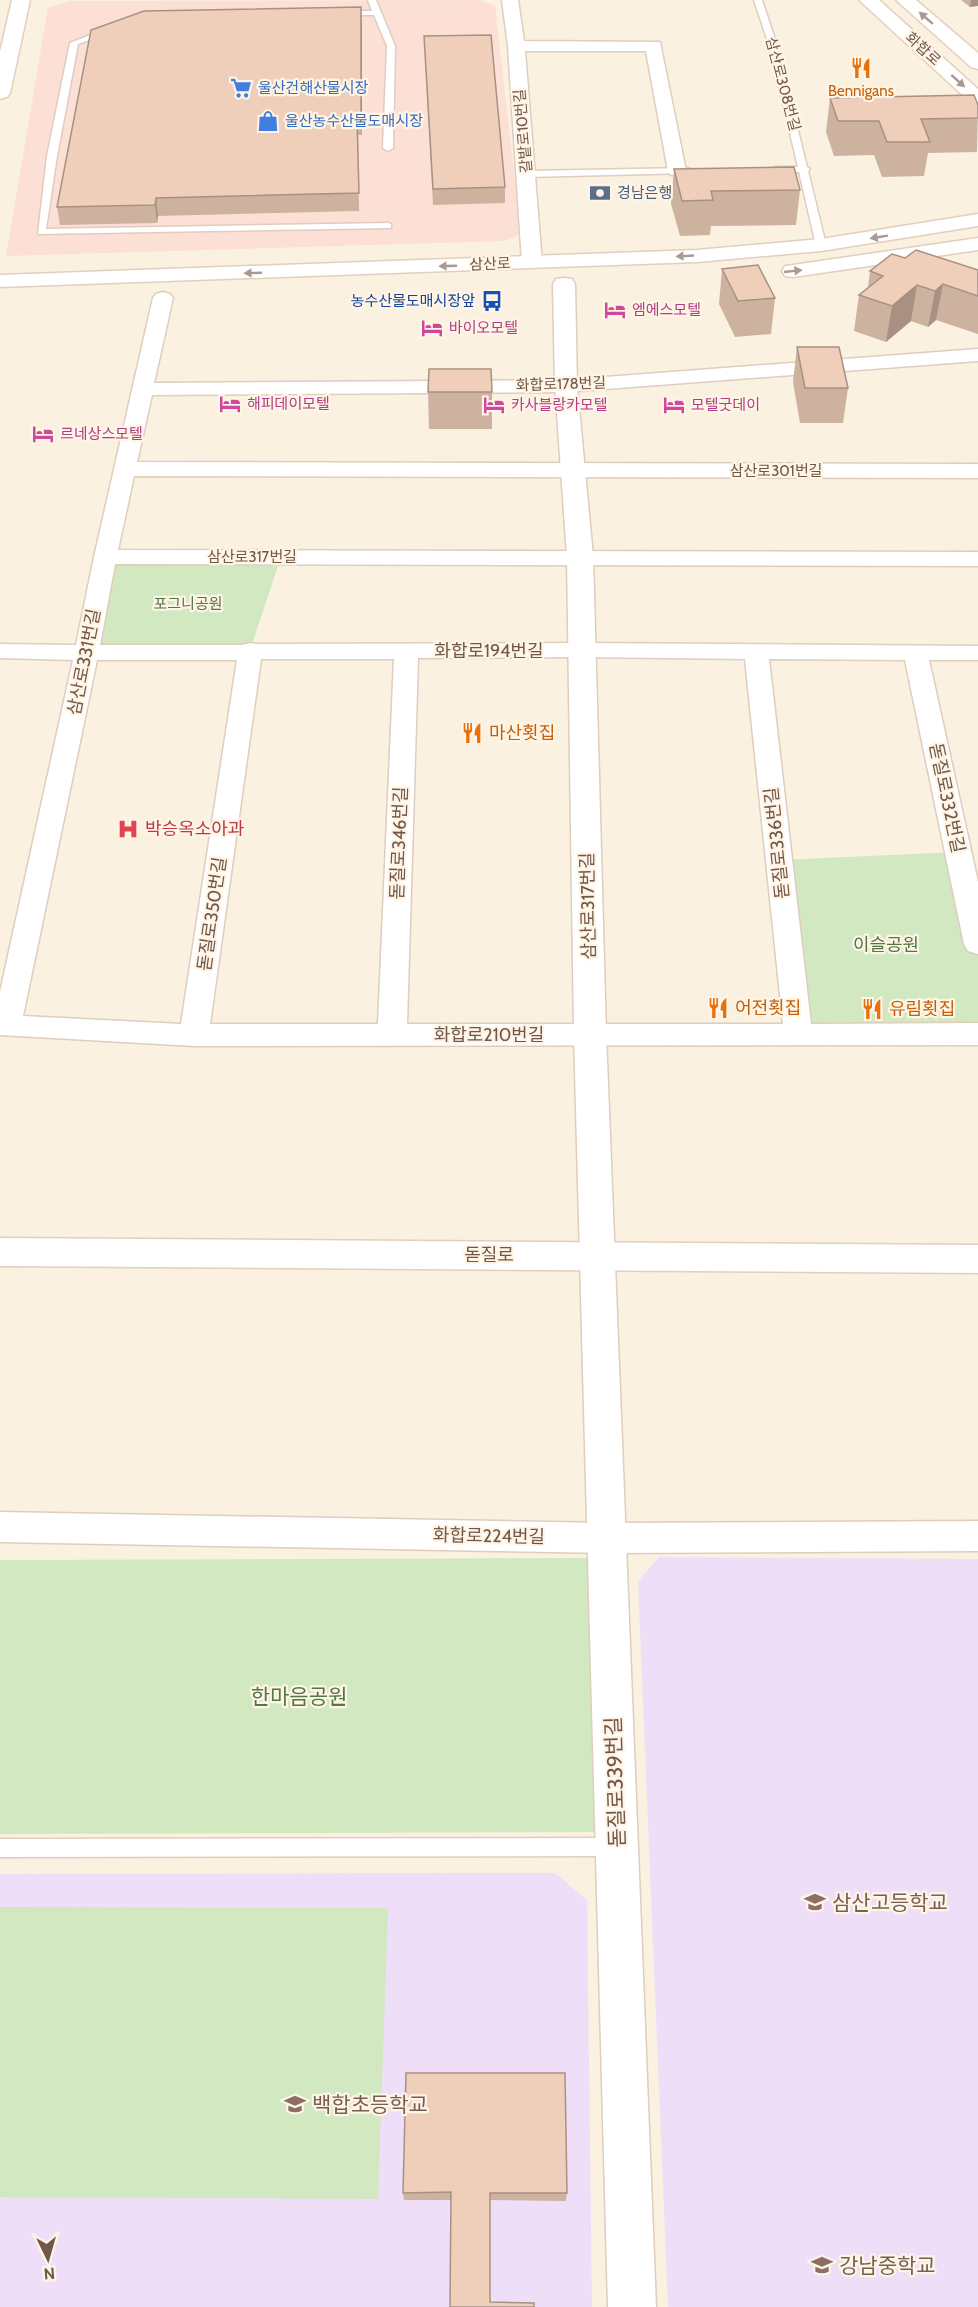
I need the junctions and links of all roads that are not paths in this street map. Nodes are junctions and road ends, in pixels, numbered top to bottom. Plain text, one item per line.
1 (21, 0) edge
2 (372, 0) edge
3 (510, 0) edge
4 (759, 0) edge
5 (868, 0) edge
6 (905, 0) edge
7 (376, 13) junction
8 (329, 14) edge
9 (114, 28) edge
10 (516, 46) junction
11 (978, 63) edge
12 (0, 93) edge
13 (978, 99) edge
14 (388, 148) dead end
15 (805, 169) junction
16 (770, 170) edge
17 (677, 171) junction
18 (700, 171) edge
19 (526, 174) junction
20 (978, 201) edge
21 (978, 220) edge
22 (388, 226) dead end
23 (918, 230) junction
24 (978, 244) edge
25 (821, 245) junction
26 (945, 249) junction
27 (978, 249) edge
28 (532, 263) junction
29 (768, 273) dead end
30 (0, 281) edge
31 (564, 284) dead end
32 (163, 298) dead end
33 (978, 355) edge
34 (566, 386) junction
35 (144, 389) junction
36 (124, 469) junction
37 (574, 470) junction
38 (978, 471) edge
39 (579, 556) junction
40 (105, 557) junction
41 (978, 559) edge
42 (250, 650) junction
43 (583, 650) junction
44 (0, 651) edge
45 (406, 651) junction
46 (756, 651) junction
47 (915, 652) junction
48 (978, 652) edge
49 (87, 653) junction
50 (978, 944) edge
51 (4, 1025) edge
52 (591, 1034) junction
53 (798, 1034) junction
54 (978, 1034) edge
55 (194, 1035) junction
56 (392, 1035) junction
57 (0, 1252) edge
58 (599, 1256) junction
59 (978, 1259) edge
60 (0, 1527) edge
61 (978, 1536) edge
62 (607, 1538) junction
63 (617, 1847) junction
64 (0, 1848) edge
65 (632, 2307) edge

1 - 12 main road
2 - 7 lane
3 - 10 street, 갈밭로10번길
4 - 15 lane, 삼산로308번길
5 -> 13 main road, 화합로
11 -> 6 main road, 화합로
7 - 8 lane
7 - 14 lane
9 - 22 lane
10 - 17 street
10 - 19 street, 갈밭로10번길
15 - 16 lane
15 - 25 lane, 삼산로308번길
17 - 18 lane
17 - 19 lane
19 - 28 street, 갈밭로10번길
20 - 23 main road
21 - 23 main road, 삼산로
23 -> 25 main road, 삼산로
24 - 26 main road
25 -> 28 main road, 삼산로
26 - 27 main road
29 -> 26 main road
28 -> 30 main road, 삼산로
31 - 34 main road, 삼산로317번길
32 - 35 street, 삼산로331번길
33 - 34 street, 화합로178번길
34 - 35 street, 화합로178번길
34 - 37 main road, 삼산로317번길
35 - 36 street, 삼산로331번길
36 - 37 street
36 - 40 street, 삼산로331번길
37 - 38 street, 삼산로301번길
37 - 39 main road, 삼산로317번길
39 - 40 street, 삼산로317번길
39 - 41 street
39 - 43 main road, 삼산로317번길
40 - 49 street, 삼산로331번길
42 - 45 street, 화합로194번길
42 - 49 street, 화합로194번길
42 - 55 street, 돋질로350번길
43 - 45 street, 화합로194번길
43 - 46 street, 화합로194번길
43 - 52 main road, 삼산로317번길
44 - 49 street, 화합로194번길
45 - 56 street, 돋질로346번길
46 - 47 street, 화합로194번길
46 - 53 street, 돋질로336번길
47 - 48 street, 화합로194번길
47 - 50 street, 돋질로332번길
49 - 51 street, 삼산로331번길
51 - 55 street, 화합로210번길
52 - 53 street, 화합로210번길
52 - 56 street, 화합로210번길
52 - 58 main road, 삼산로317번길
53 - 54 street, 화합로210번길
55 - 56 street, 화합로210번길
57 - 58 main road, 돋질로
58 - 59 main road, 돋질로
58 - 62 main road, 돋질로339번길
60 - 62 street, 화합로224번길
61 - 62 street, 화합로224번길
62 - 63 main road, 돋질로339번길
63 - 64 lane
63 - 65 main road, 돋질로339번길

